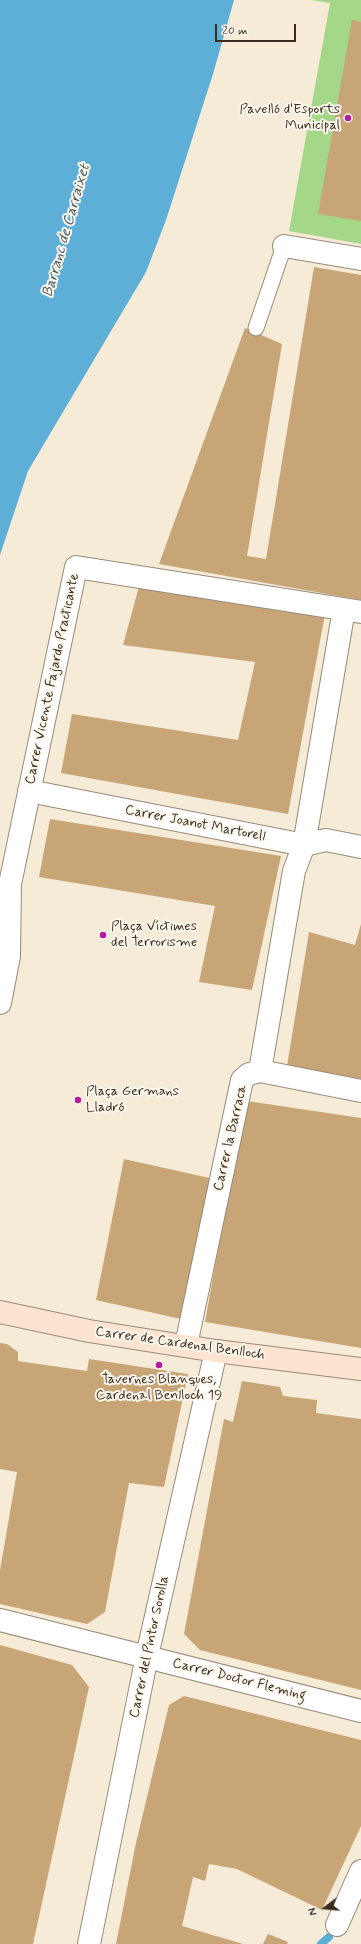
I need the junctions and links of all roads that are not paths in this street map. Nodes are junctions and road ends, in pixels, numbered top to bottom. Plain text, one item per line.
1 (284, 246) joint
2 (361, 259) edge
3 (256, 328) dead end
4 (353, 611) edge
5 (29, 791) junction
6 (304, 845) junction
7 (361, 847) edge
8 (0, 1003) edge
9 (260, 1070) junction
10 (361, 1091) edge
11 (0, 1312) edge
12 (186, 1345) junction
13 (216, 1350) junction
14 (361, 1369) edge
15 (0, 1620) edge
16 (147, 1656) junction
17 (361, 1711) edge
18 (361, 1871) edge
19 (337, 1925) dead end
20 (89, 1944) edge

1 - 2 street
1 - 3 lane
4 - 5 street, Carrer Vicente Fajardo Practicante
4 - 6 street, Carrer la Barraca
5 - 6 street, Carrer Joanot Martorell
5 - 8 street, Carrer Vicente Fajardo Practicante
6 - 7 street, Carrer Joanot Martorell
6 - 9 street, Carrer la Barraca
9 - 10 street
9 - 12 street, Carrer la Barraca
11 - 12 main road, Carrer de Cardenal Benlloch
12 - 13 main road, Carrer de Cardenal Benlloch
13 - 14 main road, Carrer de Cardenal Benlloch
13 - 16 street, Carrer del Pintor Sorolla
15 - 16 street, Carrer Doctor Fleming
16 - 17 street, Carrer Doctor Fleming
16 - 20 street, Carrer del Pintor Sorolla
18 - 19 street

